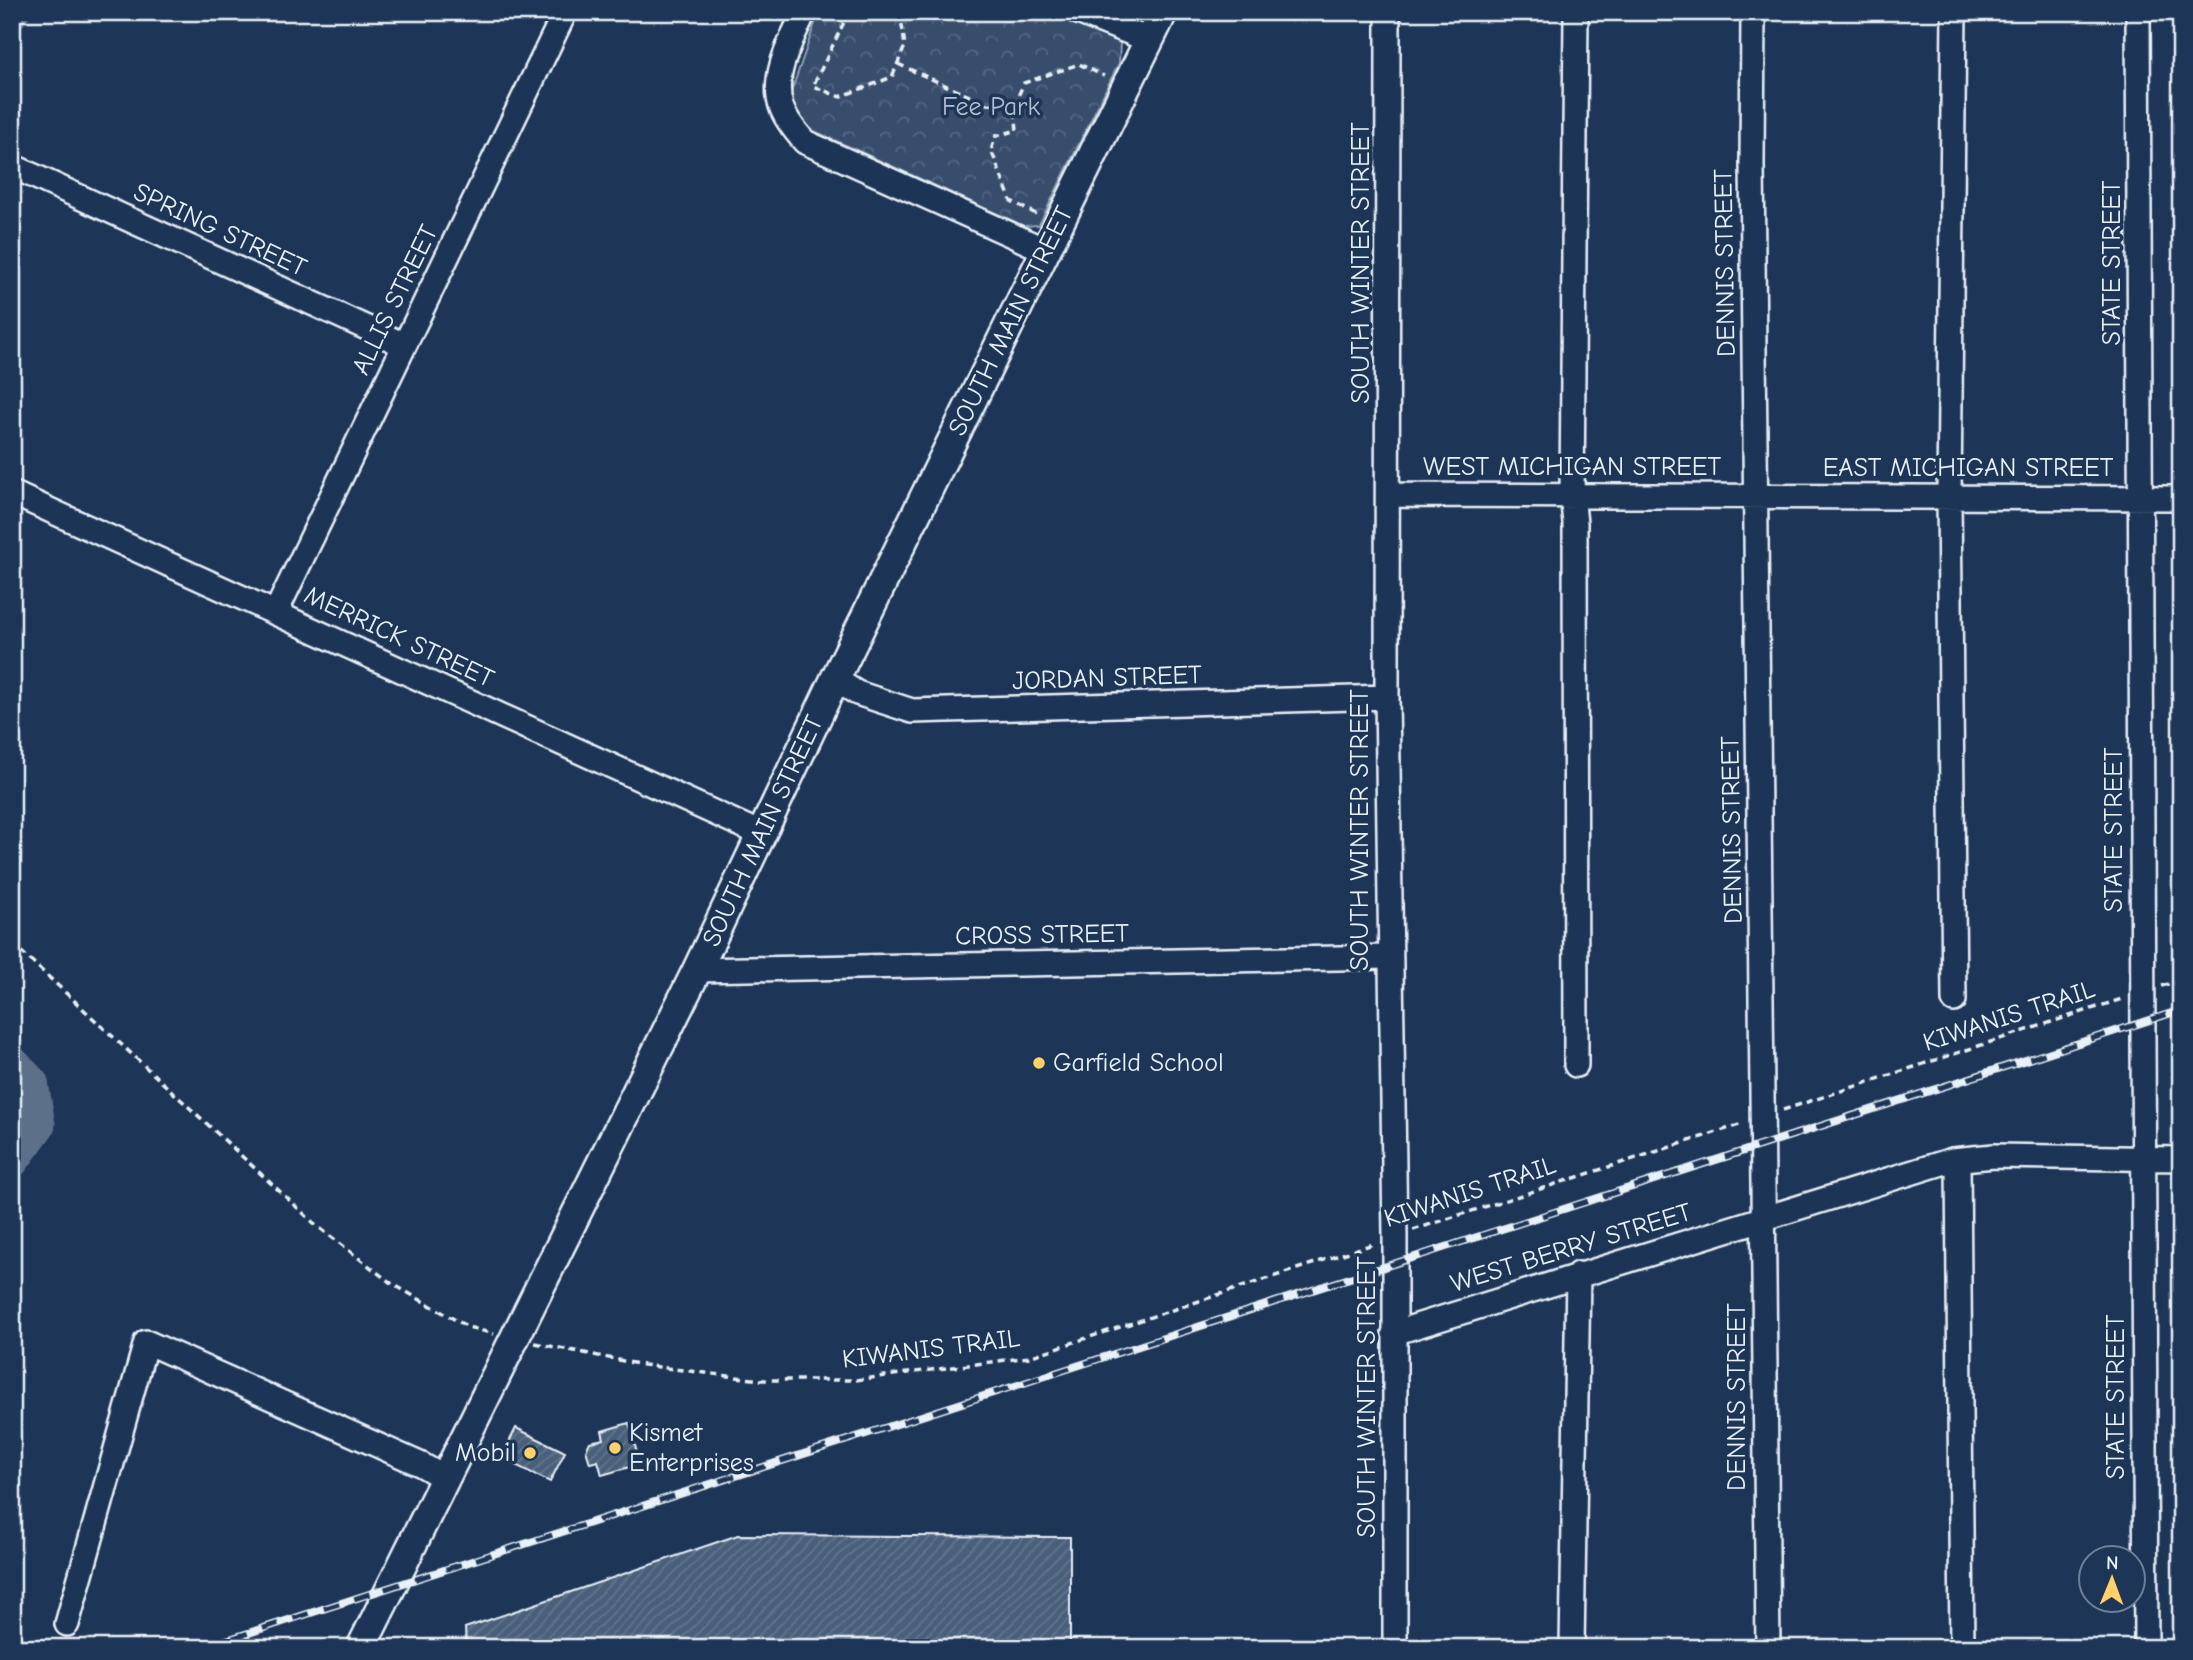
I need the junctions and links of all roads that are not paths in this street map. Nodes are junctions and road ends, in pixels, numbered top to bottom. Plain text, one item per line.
1 (565, 12) edge
2 (804, 12) edge
3 (1078, 12) edge
4 (1163, 12) edge
5 (1388, 12) edge
6 (1576, 12) edge
7 (1753, 12) edge
8 (1954, 12) edge
9 (2138, 12) edge
10 (1149, 40) junction
11 (12, 166) edge
12 (1045, 250) junction
13 (404, 345) junction
14 (12, 493) edge
15 (1389, 495) junction
16 (1572, 495) junction
17 (1756, 495) junction
18 (1949, 496) junction
19 (2141, 498) junction
20 (2181, 498) edge
21 (276, 612) junction
22 (835, 679) junction
23 (1387, 697) junction
24 (761, 834) junction
25 (1389, 957) junction
26 (697, 970) junction
27 (1954, 1000) dead end
28 (1576, 1065) dead end
29 (2143, 1158) junction
30 (2181, 1158) edge
31 (1958, 1160) junction
32 (1764, 1217) junction
33 (1578, 1274) junction
34 (1394, 1333) junction
35 (446, 1479) junction
36 (67, 1624) dead end
37 (360, 1648) edge
38 (1395, 1648) edge
39 (1572, 1648) edge
40 (1768, 1648) edge
41 (1962, 1648) edge
42 (2146, 1648) edge

1 - 13 street, ALLIS STREET
2 - 12 street
3 - 10 street
4 - 10 main road, SOUTH MAIN STREET
5 - 15 street, SOUTH WINTER STREET
6 - 16 street
7 - 17 street, DENNIS STREET
8 - 18 street
9 - 19 street, STATE STREET
10 - 12 main road, SOUTH MAIN STREET
11 - 13 street, SPRING STREET
12 - 22 main road, SOUTH MAIN STREET
13 - 21 street, ALLIS STREET
14 - 21 street, MERRICK STREET
15 - 16 street, WEST MICHIGAN STREET
15 - 23 street, SOUTH WINTER STREET
16 - 17 street, WEST MICHIGAN STREET
16 - 28 street
17 - 18 street, EAST MICHIGAN STREET
17 - 32 street, DENNIS STREET
18 - 19 street, EAST MICHIGAN STREET
18 - 27 street
19 - 20 street, EAST MICHIGAN STREET
19 - 29 street, STATE STREET
21 - 24 street, MERRICK STREET
22 - 23 street, JORDAN STREET
22 - 24 main road, SOUTH MAIN STREET
23 - 25 street, SOUTH WINTER STREET
24 - 26 main road, SOUTH MAIN STREET
25 - 26 street, CROSS STREET
25 - 34 street, SOUTH WINTER STREET
26 - 35 main road, SOUTH MAIN STREET
29 - 30 street, WEST BERRY STREET
29 - 31 street, WEST BERRY STREET
29 - 42 street, STATE STREET
31 - 32 street, WEST BERRY STREET
31 - 41 street
32 - 33 street, WEST BERRY STREET
32 - 40 street, DENNIS STREET
33 - 34 street, WEST BERRY STREET
33 - 39 street
34 - 38 street, SOUTH WINTER STREET
35 - 36 street
35 - 37 main road, SOUTH MAIN STREET

